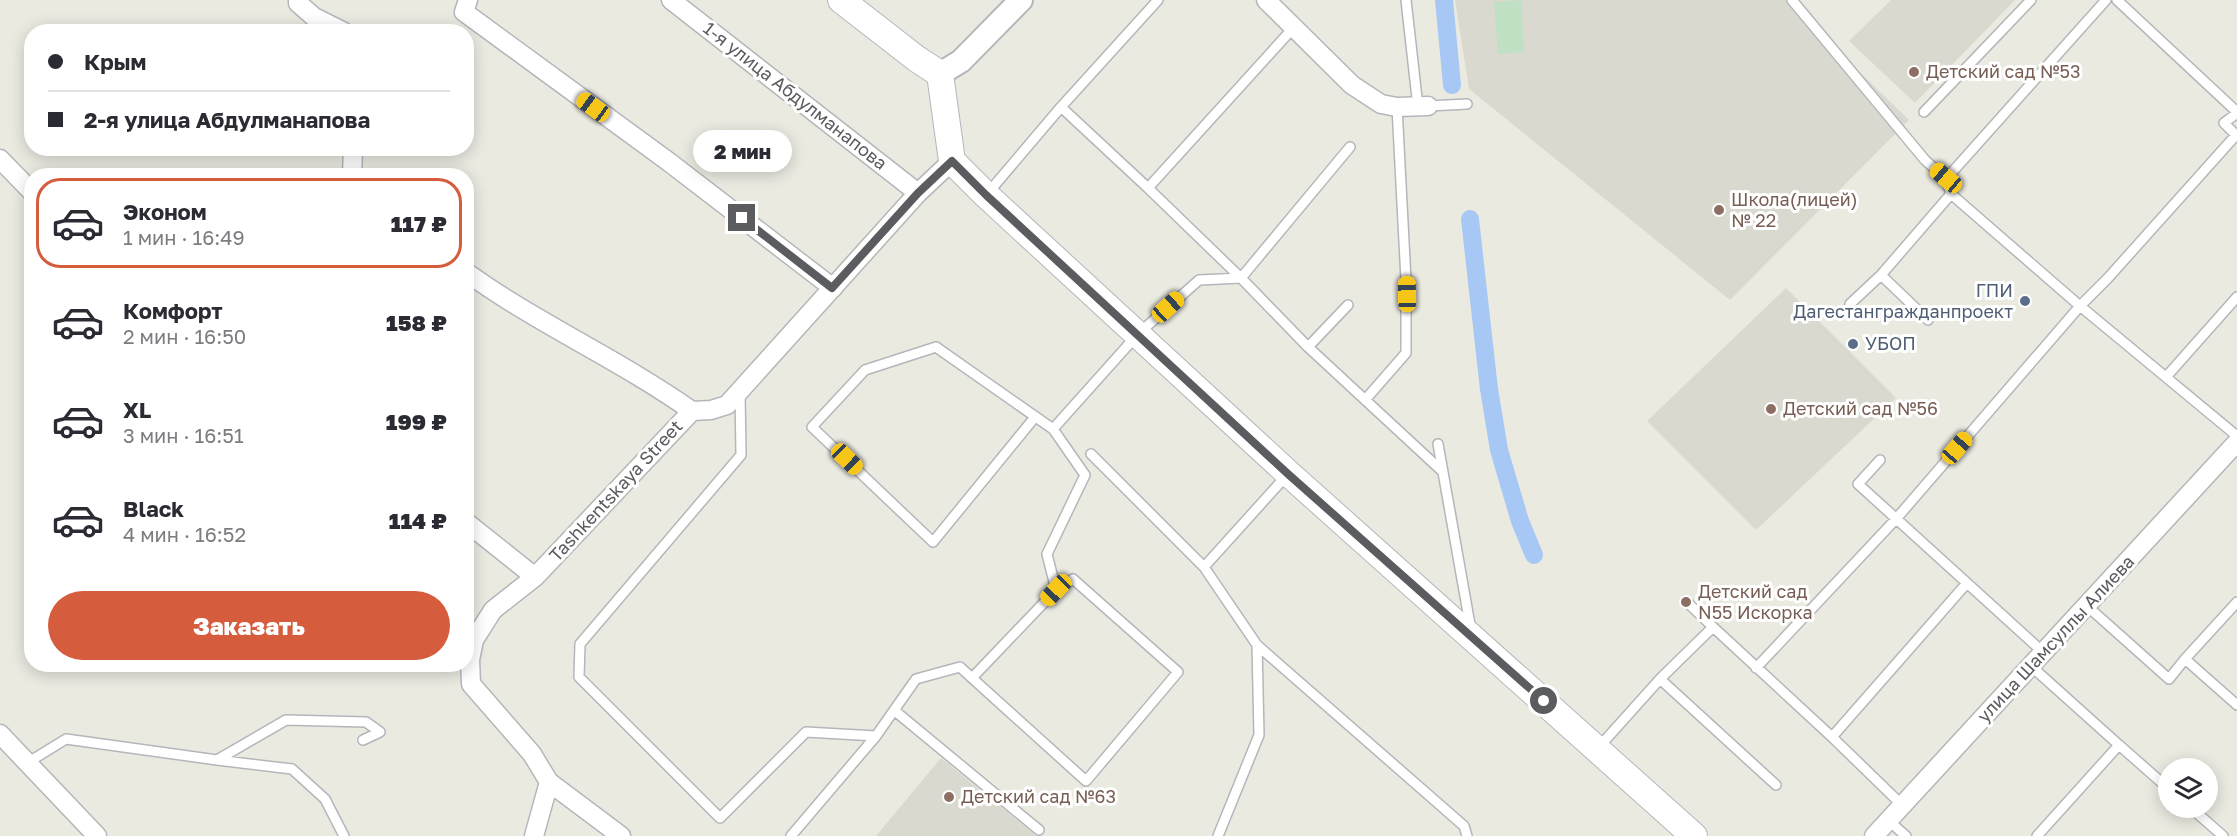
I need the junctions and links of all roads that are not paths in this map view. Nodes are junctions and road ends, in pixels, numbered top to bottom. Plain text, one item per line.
1 (298, 0) edge
2 (468, 0) edge
3 (671, 0) edge
4 (841, 0) edge
5 (1021, 0) edge
6 (1158, 0) edge
7 (1266, 0) edge
8 (1406, 0) edge
9 (1792, 0) edge
10 (2031, 0) edge
11 (2106, 0) edge
12 (2117, 0) edge
13 (328, 24) edge
14 (1295, 26) junction
15 (940, 74) junction
16 (1467, 104) dead end
17 (1060, 107) junction
18 (1397, 107) junction
19 (1423, 107) junction
20 (1924, 112) dead end
21 (2237, 112) edge
22 (2237, 135) edge
23 (1350, 147) dead end
24 (0, 159) edge
25 (952, 161) junction
26 (1946, 178) junction
27 (24, 184) edge
28 (1148, 188) junction
29 (918, 193) junction
30 (1951, 194) junction
31 (986, 195) junction
32 (1881, 275) junction
33 (474, 278) edge
34 (1241, 278) junction
35 (832, 288) junction
36 (2237, 297) edge
37 (1850, 304) dead end
38 (1348, 305) dead end
39 (2080, 306) junction
40 (1928, 320) dead end
41 (1138, 334) junction
42 (1308, 346) junction
43 (2166, 377) junction
44 (740, 391) junction
45 (1365, 400) junction
46 (692, 411) junction
47 (1035, 417) junction
48 (1053, 429) junction
49 (2237, 436) edge
50 (2237, 442) edge
51 (1438, 444) dead end
52 (1091, 454) dead end
53 (1880, 460) dead end
54 (1442, 471) junction
55 (1288, 474) junction
56 (1896, 519) junction
57 (474, 528) edge
58 (1204, 567) junction
59 (535, 577) junction
60 (1967, 583) junction
61 (1056, 590) junction
62 (2237, 602) edge
63 (1689, 604) dead end
64 (2086, 605) junction
65 (1713, 627) junction
66 (1472, 638) junction
67 (474, 640) edge
68 (1257, 645) junction
69 (2043, 652) junction
70 (2185, 659) junction
71 (2031, 666) junction
72 (1756, 668) junction
73 (470, 672) edge
74 (972, 678) junction
75 (1660, 679) junction
76 (2237, 705) edge
77 (895, 711) junction
78 (0, 734) edge
79 (876, 736) junction
80 (1832, 737) junction
81 (363, 740) dead end
82 (2119, 745) junction
83 (1597, 748) junction
84 (217, 760) junction
85 (27, 763) junction
86 (2158, 779) edge
87 (549, 782) junction
88 (1776, 785) dead end
89 (1902, 805) junction
90 (2203, 818) edge
91 (1888, 820) junction
92 (1039, 830) dead end
93 (614, 833) edge
94 (97, 836) edge
95 (344, 836) edge
96 (534, 836) edge
97 (791, 836) edge
98 (1218, 836) edge
99 (1467, 836) edge
100 (1694, 836) edge
101 (1874, 836) edge
102 (1906, 836) edge
103 (2037, 836) edge
104 (2223, 836) edge

1 - 13 street
2 - 35 street
3 - 29 street, 1-я улица Абдулманапова
4 - 15 main road
5 - 15 street
6 - 17 lane
7 - 14 street
8 - 19 lane
9 - 26 lane
10 - 20 lane
11 - 26 lane
12 - 21 lane
14 - 18 street
14 - 28 lane
15 - 25 main road
16 - 19 lane
17 - 28 lane
17 - 31 lane
18 - 19 street
18 - 45 lane
21 - 22 lane
22 - 39 lane
23 - 34 lane
24 - 27 street
25 - 29 street, Tashkentskaya Street
25 - 31 main road
26 - 30 lane
28 - 34 lane
29 - 35 street, Tashkentskaya Street
30 - 32 lane
30 - 39 lane
31 - 41 main road
32 - 37 lane
32 - 40 lane
33 - 46 street
34 - 41 lane
34 - 42 lane
35 - 44 street, Tashkentskaya Street
36 - 43 lane
38 - 42 lane
39 - 43 lane
39 - 56 lane
41 - 48 lane
41 - 55 main road
42 - 45 lane
43 - 49 lane
44 - 46 street, Tashkentskaya Street
44 - 79 lane
45 - 54 lane
46 - 59 street, Tashkentskaya Street
47 - 47 lane
47 - 48 lane
48 - 61 lane
50 - 64 street, улица Шамсуллы Алиева
51 - 54 lane
52 - 58 lane
53 - 56 lane
54 - 66 lane
55 - 58 lane
55 - 66 main road
56 - 60 lane
56 - 72 lane
57 - 59 street
58 - 68 lane
59 - 67 street, Tashkentskaya Street
60 - 69 lane
60 - 80 lane
61 - 74 lane
61 - 74 lane
62 - 70 lane
63 - 65 lane
64 - 69 street, улица Шамсуллы Алиева
64 - 70 lane
65 - 72 lane
65 - 75 lane
66 - 83 main road
68 - 98 lane
68 - 99 lane
69 - 71 street, улица Шамсуллы Алиева
70 - 76 lane
71 - 82 lane
71 - 89 street, улица Шамсуллы Алиева
72 - 80 lane
73 - 87 street, Tashkentskaya Street
74 - 77 lane
75 - 83 lane
75 - 88 lane
77 - 79 lane
77 - 92 lane
78 - 85 street
79 - 97 lane
80 - 89 lane
81 - 84 lane
82 - 86 lane
82 - 103 lane
83 - 100 main road
84 - 85 lane
84 - 95 lane
85 - 94 street
87 - 93 street
87 - 96 street
89 - 91 street, улица Шамсуллы Алиева
90 - 104 lane
91 - 101 street, улица Шамсуллы Алиева
91 - 102 lane

